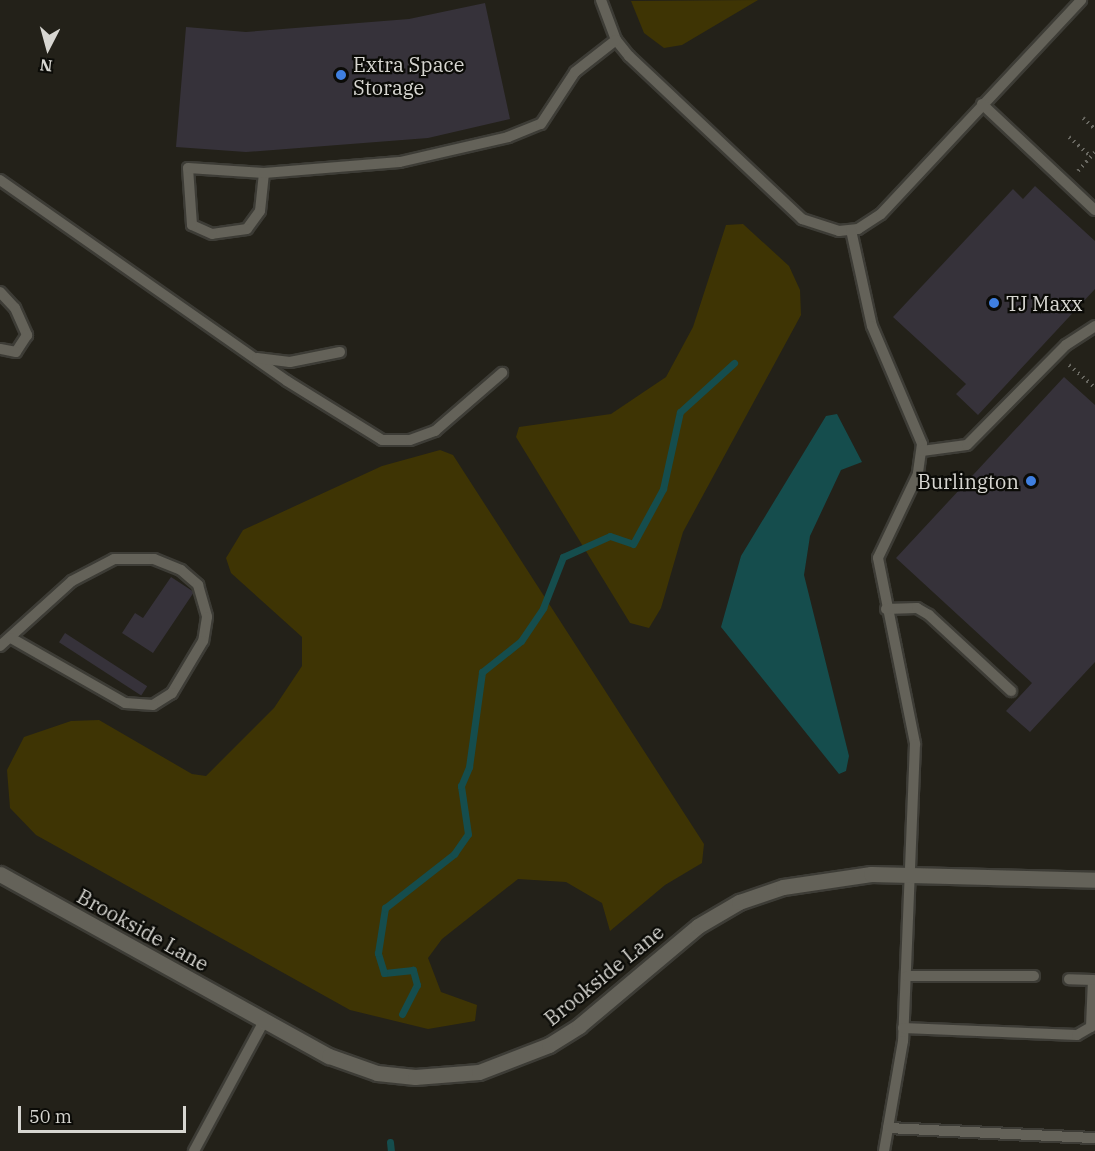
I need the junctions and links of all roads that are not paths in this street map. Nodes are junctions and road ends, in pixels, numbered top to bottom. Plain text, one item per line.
1 (601, 0) edge
2 (1081, 0) edge
3 (616, 40) junction
4 (982, 104) junction
5 (264, 172) junction
6 (0, 180) edge
7 (1095, 210) edge
8 (851, 230) junction
9 (0, 292) edge
10 (1094, 329) edge
11 (0, 349) edge
12 (339, 352) dead end
13 (252, 357) junction
14 (502, 373) dead end
15 (922, 451) junction
16 (886, 609) junction
17 (11, 638) junction
18 (0, 646) edge
19 (1011, 691) dead end
20 (0, 874) edge
21 (911, 875) junction
22 (1095, 880) edge
23 (907, 976) junction
24 (1034, 976) dead end
25 (1069, 979) dead end
26 (264, 1021) junction
27 (903, 1028) junction
28 (888, 1128) junction
29 (1095, 1138) edge
30 (194, 1151) edge
31 (884, 1151) edge

1 - 3 lane
2 - 4 lane
3 - 5 lane
3 - 8 lane
4 - 7 lane
4 - 8 lane
5 - 5 lane
6 - 13 lane
8 - 15 lane
9 - 11 lane
10 - 15 lane
12 - 13 lane
13 - 14 lane
15 - 16 lane
16 - 19 lane
16 - 21 lane
17 - 17 lane
17 - 18 lane
20 - 26 street, Brookside Lane
21 - 22 street, Brookside Lane
21 - 23 lane
21 - 26 street, Brookside Lane
23 - 24 lane
23 - 27 lane
25 - 27 lane
26 - 30 lane
27 - 28 lane
28 - 29 lane
28 - 31 lane

